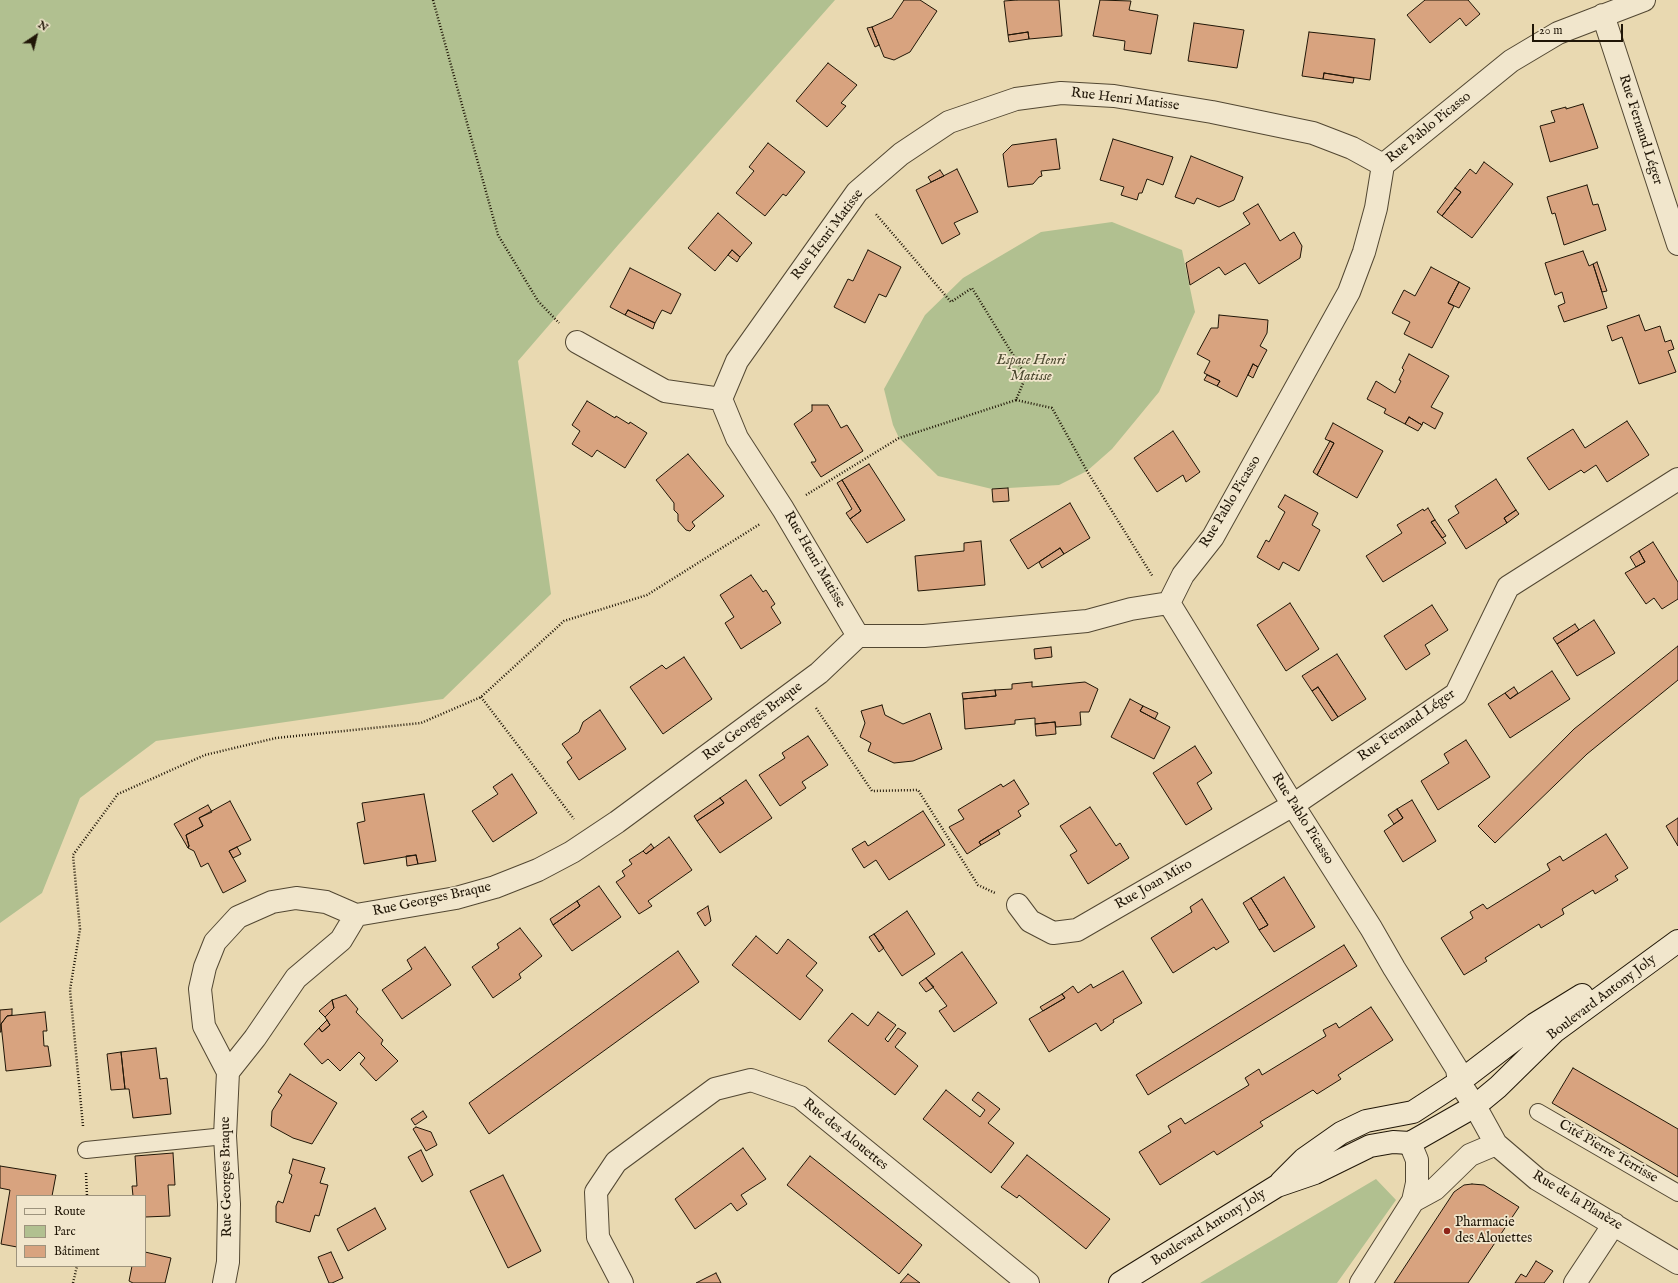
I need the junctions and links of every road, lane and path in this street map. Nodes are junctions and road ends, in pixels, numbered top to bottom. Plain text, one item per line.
1 (433, 0) edge
2 (1644, 0) edge
3 (1603, 15) junction
4 (1383, 165) junction
5 (857, 192) junction
6 (1678, 244) edge
7 (577, 342) joint
8 (721, 399) junction
9 (1016, 400) junction
10 (1678, 478) edge
11 (783, 509) junction
12 (1168, 603) junction
13 (858, 636) junction
14 (801, 686) junction
15 (481, 697) junction
16 (1292, 805) junction
17 (589, 840) junction
18 (1018, 905) joint
19 (356, 915) junction
20 (1678, 940) edge
21 (228, 1072) junction
22 (1459, 1082) junction
23 (1475, 1106) junction
24 (1538, 1112) dead end
25 (225, 1136) junction
26 (1410, 1143) junction
27 (1496, 1144) junction
28 (86, 1150) junction
29 (1277, 1186) junction
30 (1678, 1193) edge
31 (87, 1195) edge
32 (1413, 1201) junction
33 (1614, 1224) junction
34 (1678, 1263) edge
35 (77, 1267) edge
36 (73, 1283) edge
37 (224, 1283) edge
38 (622, 1283) edge
39 (1028, 1283) edge
40 (1120, 1283) edge
41 (1361, 1283) edge
42 (1575, 1283) edge

1 - 7 path
2 - 3 street, Rue Pablo Picasso
3 - 4 street, Rue Pablo Picasso
3 - 6 street, Rue Fernand Léger
4 - 5 street, Rue Henri Matisse
4 - 12 street, Rue Pablo Picasso
5 - 8 street, Rue Henri Matisse
5 - 9 path
7 - 8 street
8 - 11 street, Rue Henri Matisse
9 - 11 path
9 - 12 path
10 - 16 street, Rue Fernand Léger
11 - 13 street, Rue Henri Matisse
11 - 15 path
12 - 13 street
12 - 16 street, Rue Pablo Picasso
13 - 14 street, Rue Georges Braque
14 - 17 street, Rue Georges Braque
14 - 18 path
15 - 17 path
15 - 28 path
16 - 18 street, Rue Joan Miro
16 - 22 street, Rue Pablo Picasso
17 - 19 street, Rue Georges Braque
19 - 21 street, Rue Georges Braque
19 - 21 street, Rue Georges Braque
20 - 22 street, Boulevard Antony Joly
20 - 23 street, Boulevard Antony Joly
21 - 25 street, Rue Georges Braque
22 - 23 street, Rue Pablo Picasso
22 - 29 street, Boulevard Antony Joly
23 - 26 street, Boulevard Antony Joly
23 - 27 street, Rue de la Planèze
24 - 30 lane, Cité Pierre Terrisse
25 - 28 lane
25 - 37 street, Rue Georges Braque
26 - 29 street, Boulevard Antony Joly
26 - 32 street
27 - 32 street
27 - 33 street, Rue de la Planèze
28 - 31 path
29 - 40 street, Boulevard Antony Joly
32 - 41 street
33 - 34 street, Rue de la Planèze
33 - 42 street
35 - 36 path
38 - 39 street, Rue des Alouettes

